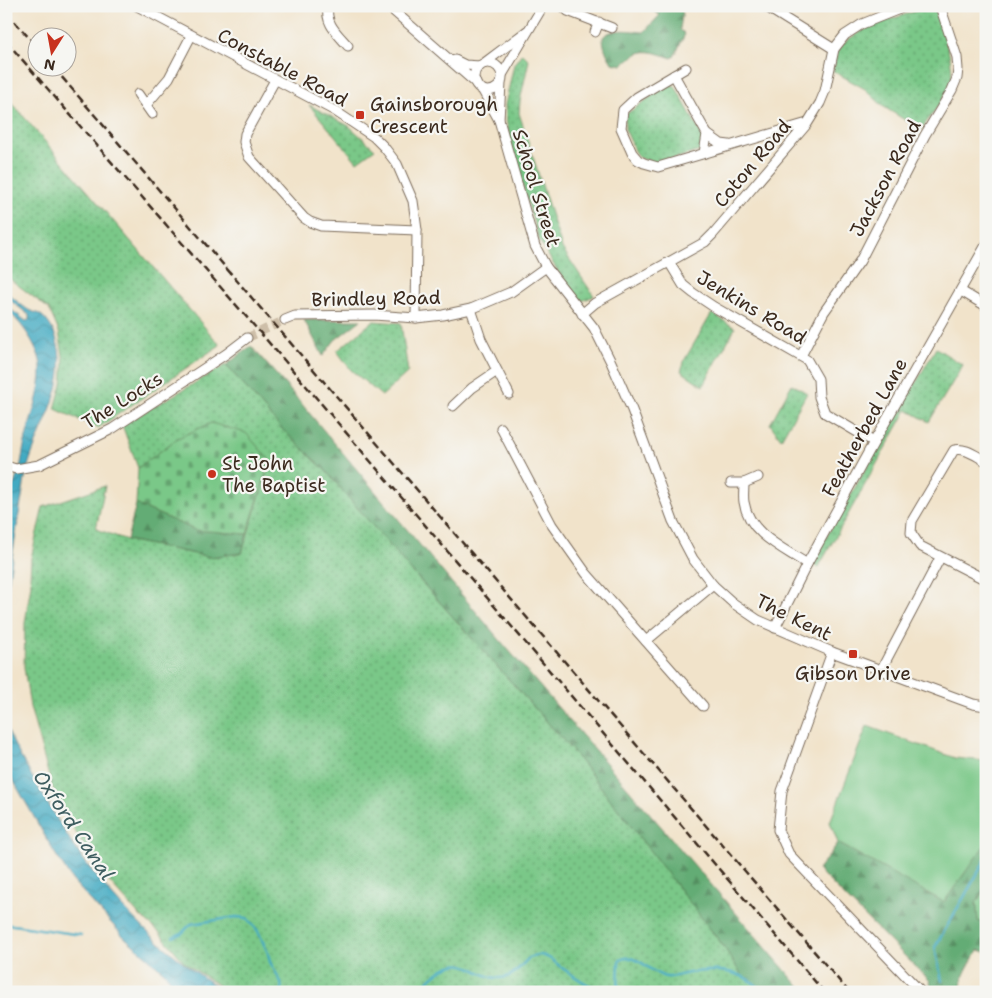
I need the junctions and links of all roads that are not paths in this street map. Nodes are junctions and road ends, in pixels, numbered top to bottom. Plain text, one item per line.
1 (137, 6) edge
2 (159, 6) edge
3 (328, 6) edge
4 (388, 6) edge
5 (543, 6) edge
6 (563, 6) edge
7 (907, 6) edge
8 (940, 6) edge
9 (768, 7) edge
10 (154, 15) junction
11 (599, 22) junction
12 (612, 28) dead end
13 (529, 29) junction
14 (595, 32) dead end
15 (191, 36) junction
16 (348, 46) dead end
17 (834, 49) junction
18 (444, 54) junction
19 (481, 65) junction
20 (686, 68) dead end
21 (674, 75) junction
22 (502, 78) junction
23 (275, 80) junction
24 (479, 86) junction
25 (138, 94) dead end
26 (146, 105) junction
27 (152, 114) dead end
28 (499, 120) junction
29 (807, 124) junction
30 (707, 134) junction
31 (730, 146) junction
32 (704, 153) junction
33 (418, 230) junction
34 (986, 245) edge
35 (669, 262) junction
36 (546, 267) junction
37 (961, 290) junction
38 (986, 306) edge
39 (471, 309) junction
40 (582, 314) junction
41 (416, 318) junction
42 (285, 320) tunnel mouth
43 (246, 338) tunnel mouth
44 (801, 356) junction
45 (497, 371) junction
46 (509, 394) dead end
47 (453, 406) dead end
48 (501, 428) dead end
49 (874, 442) junction
50 (986, 461) edge
51 (6, 466) edge
52 (758, 477) dead end
53 (731, 483) dead end
54 (744, 483) junction
55 (940, 558) junction
56 (807, 564) junction
57 (986, 580) edge
58 (714, 585) junction
59 (775, 628) junction
60 (646, 641) junction
61 (832, 652) junction
62 (881, 670) junction
63 (704, 706) dead end
64 (986, 706) edge
65 (921, 992) edge

1 - 10 street, Constable Road
2 - 10 street
3 - 16 street
4 - 18 street
5 - 13 street, School Street
6 - 11 street
7 - 17 street
8 - 44 street, Jackson Road
9 - 17 street
10 - 15 street, Constable Road
11 - 12 street
11 - 14 street
13 - 19 street, School Street
13 - 22 street, School Street
15 - 23 street, Constable Road
15 - 26 street
17 - 29 street, Coton Road
18 - 19 street
18 - 24 street, School Street
19 - 22 street
19 - 24 street
20 - 21 street
21 - 30 street
21 - 32 street
22 - 24 street
22 - 28 street, School Street
23 - 33 street, Constable Road
23 - 33 street
24 - 28 street, School Street
25 - 26 street
26 - 27 street
28 - 36 street, School Street
29 - 31 street
29 - 35 street, Coton Road
30 - 31 street
30 - 32 street
31 - 32 street
33 - 41 street, Constable Road
34 - 37 street, Featherbed Lane
35 - 40 street, Coton Road
35 - 44 street, Jenkins Road
36 - 39 street, Brindley Road
36 - 40 street, School Street
37 - 38 street
37 - 49 street, Featherbed Lane
39 - 41 street, Brindley Road
39 - 45 street
40 - 58 street, The Kent
41 - 42 street, Brindley Road
43 - 51 street, The Locks
44 - 49 street, Jenkins Road
45 - 46 street
45 - 47 street
48 - 60 street
49 - 56 street, Featherbed Lane
50 - 55 street
52 - 54 street
53 - 54 street
54 - 56 street
55 - 57 street
55 - 62 street
56 - 59 street, Featherbed Lane
58 - 59 street, The Kent
58 - 60 street
59 - 61 street, The Kent
60 - 63 street
61 - 62 street
61 - 65 street, The Kent
62 - 64 street

